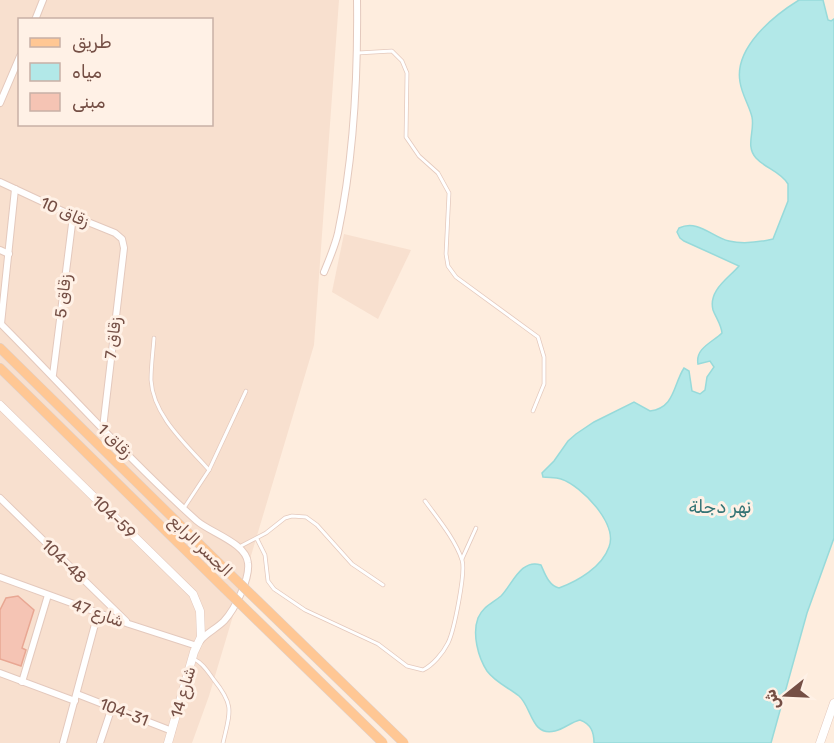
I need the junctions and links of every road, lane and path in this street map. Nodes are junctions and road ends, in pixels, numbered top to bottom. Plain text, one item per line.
1 (43, 0) edge
2 (357, 0) edge
3 (36, 18) edge
4 (358, 52) junction
5 (18, 61) edge
6 (0, 103) edge
7 (0, 182) edge
8 (15, 189) junction
9 (73, 216) junction
10 (124, 248) joint
11 (0, 250) edge
12 (9, 254) junction
13 (324, 272) dead end
14 (1, 324) edge
15 (154, 338) dead end
16 (0, 348) edge
17 (0, 368) edge
18 (52, 375) junction
19 (246, 391) dead end
20 (0, 405) edge
21 (533, 411) dead end
22 (103, 428) junction
23 (209, 470) junction
24 (0, 498) edge
25 (425, 501) dead end
26 (184, 508) junction
27 (476, 528) dead end
28 (257, 539) junction
29 (239, 547) junction
30 (462, 559) junction
31 (0, 577) edge
32 (383, 585) dead end
33 (48, 595) junction
34 (98, 612) junction
35 (129, 624) junction
36 (198, 644) junction
37 (192, 658) junction
38 (0, 673) edge
39 (22, 682) junction
40 (77, 694) junction
41 (75, 701) junction
42 (834, 703) edge
43 (112, 707) junction
44 (171, 731) junction
45 (63, 743) edge
46 (100, 743) edge
47 (168, 743) edge
48 (223, 743) edge
49 (383, 743) edge
50 (404, 743) edge
51 (820, 743) edge

1 - 3 street
2 - 4 street
4 - 13 street
4 - 21 lane
5 - 6 street
7 - 8 street, زقاق 10
8 - 9 street, زقاق 10
8 - 12 street
9 - 10 street, زقاق 10
9 - 18 street, زقاق 5
10 - 22 street, زقاق 7
11 - 12 street
12 - 14 street
14 - 18 street, زقاق 1
15 - 23 lane
16 - 50 main road, الجسر الرابع, bridge
17 - 49 main road, الجسر الرابع, bridge
18 - 22 street, زقاق 1
19 - 23 lane
20 - 36 street, 104-59
22 - 26 street, زقاق 1
23 - 26 lane
24 - 35 street, 104-48
25 - 30 lane
26 - 29 street, زقاق 1
27 - 30 lane
28 - 29 lane
28 - 30 lane
28 - 32 lane
29 - 36 street
31 - 33 street, شارع 47
33 - 34 street, شارع 47
33 - 39 street
34 - 35 street, شارع 47
34 - 40 street
35 - 36 street, شارع 47
36 - 37 street, شارع 14
37 - 44 street, شارع 14
37 - 48 lane
38 - 39 street
39 - 41 street
40 - 41 street
40 - 43 street, 104-31
41 - 45 street
42 - 51 street
43 - 44 street, 104-31
43 - 46 street
44 - 47 street, شارع 14

